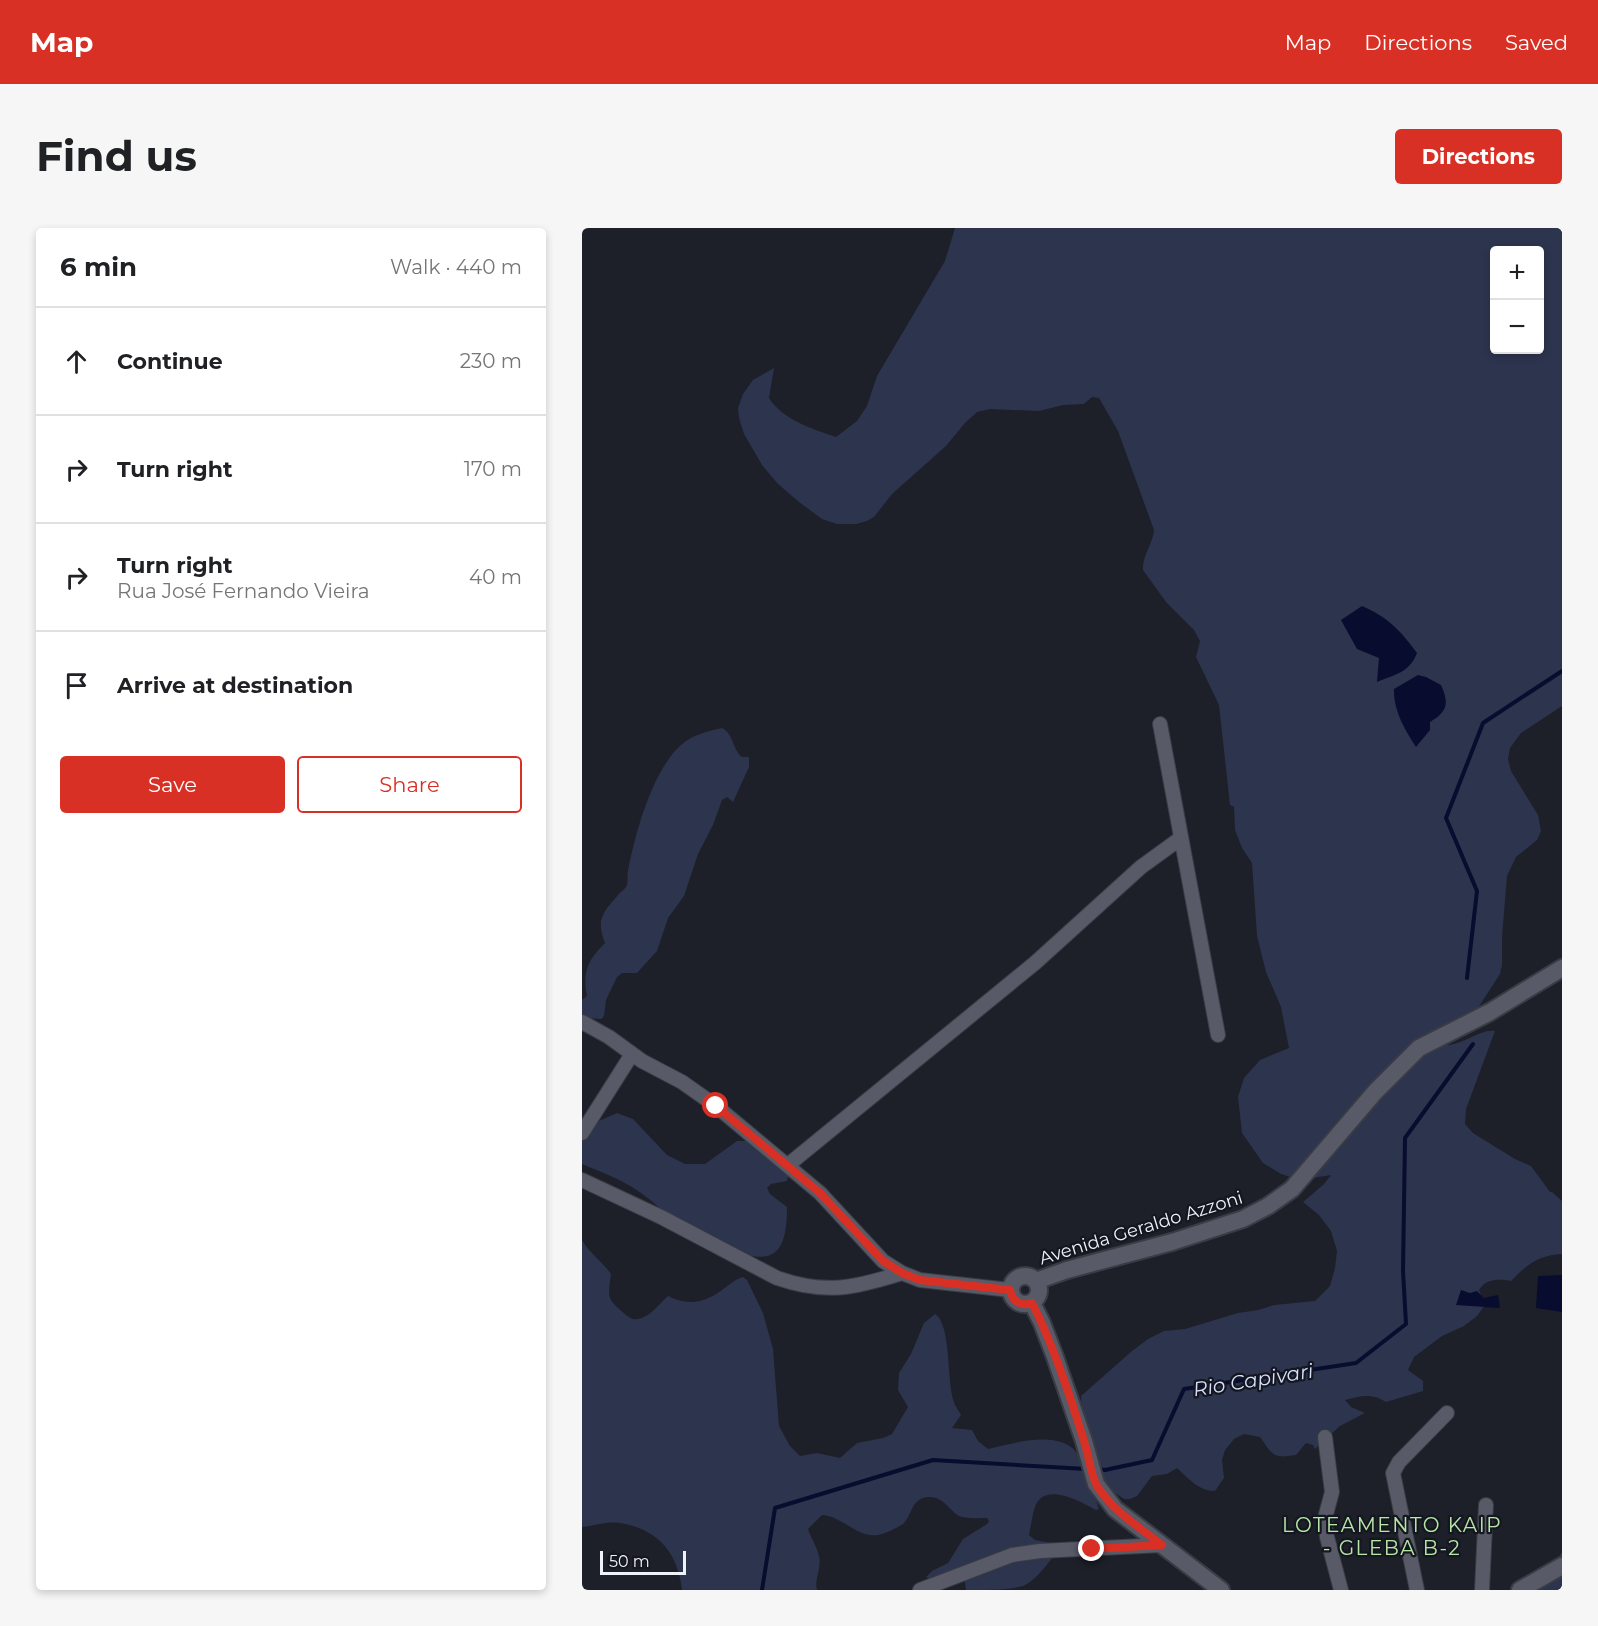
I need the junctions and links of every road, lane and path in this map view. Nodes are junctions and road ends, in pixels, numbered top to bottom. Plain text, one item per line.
1 (1160, 724) dead end
2 (1181, 838) junction
3 (1562, 968) edge
4 (582, 1022) edge
5 (1218, 1035) dead end
6 (632, 1054) junction
7 (582, 1134) edge
8 (788, 1165) junction
9 (582, 1180) edge
10 (902, 1273) junction
11 (1036, 1281) junction
12 (1010, 1290) junction
13 (1032, 1303) junction
14 (1447, 1413) dead end
15 (1325, 1437) dead end
16 (1486, 1506) dead end
17 (1162, 1545) junction
18 (1562, 1566) edge
19 (920, 1590) edge
20 (1221, 1590) edge
21 (1341, 1590) edge
22 (1417, 1590) edge
23 (1482, 1590) edge
24 (1520, 1590) edge

1 - 2 street
2 - 5 street
2 - 8 street
3 - 11 street, Avenida Geraldo Azzoni
4 - 6 street
6 - 7 street
6 - 8 street
8 - 10 street
9 - 10 street
10 - 12 street
11 - 12 street
11 - 13 street
12 - 13 street
13 - 17 street
14 - 22 street
15 - 21 street
16 - 23 street
17 - 19 street
17 - 20 street
18 - 24 street

